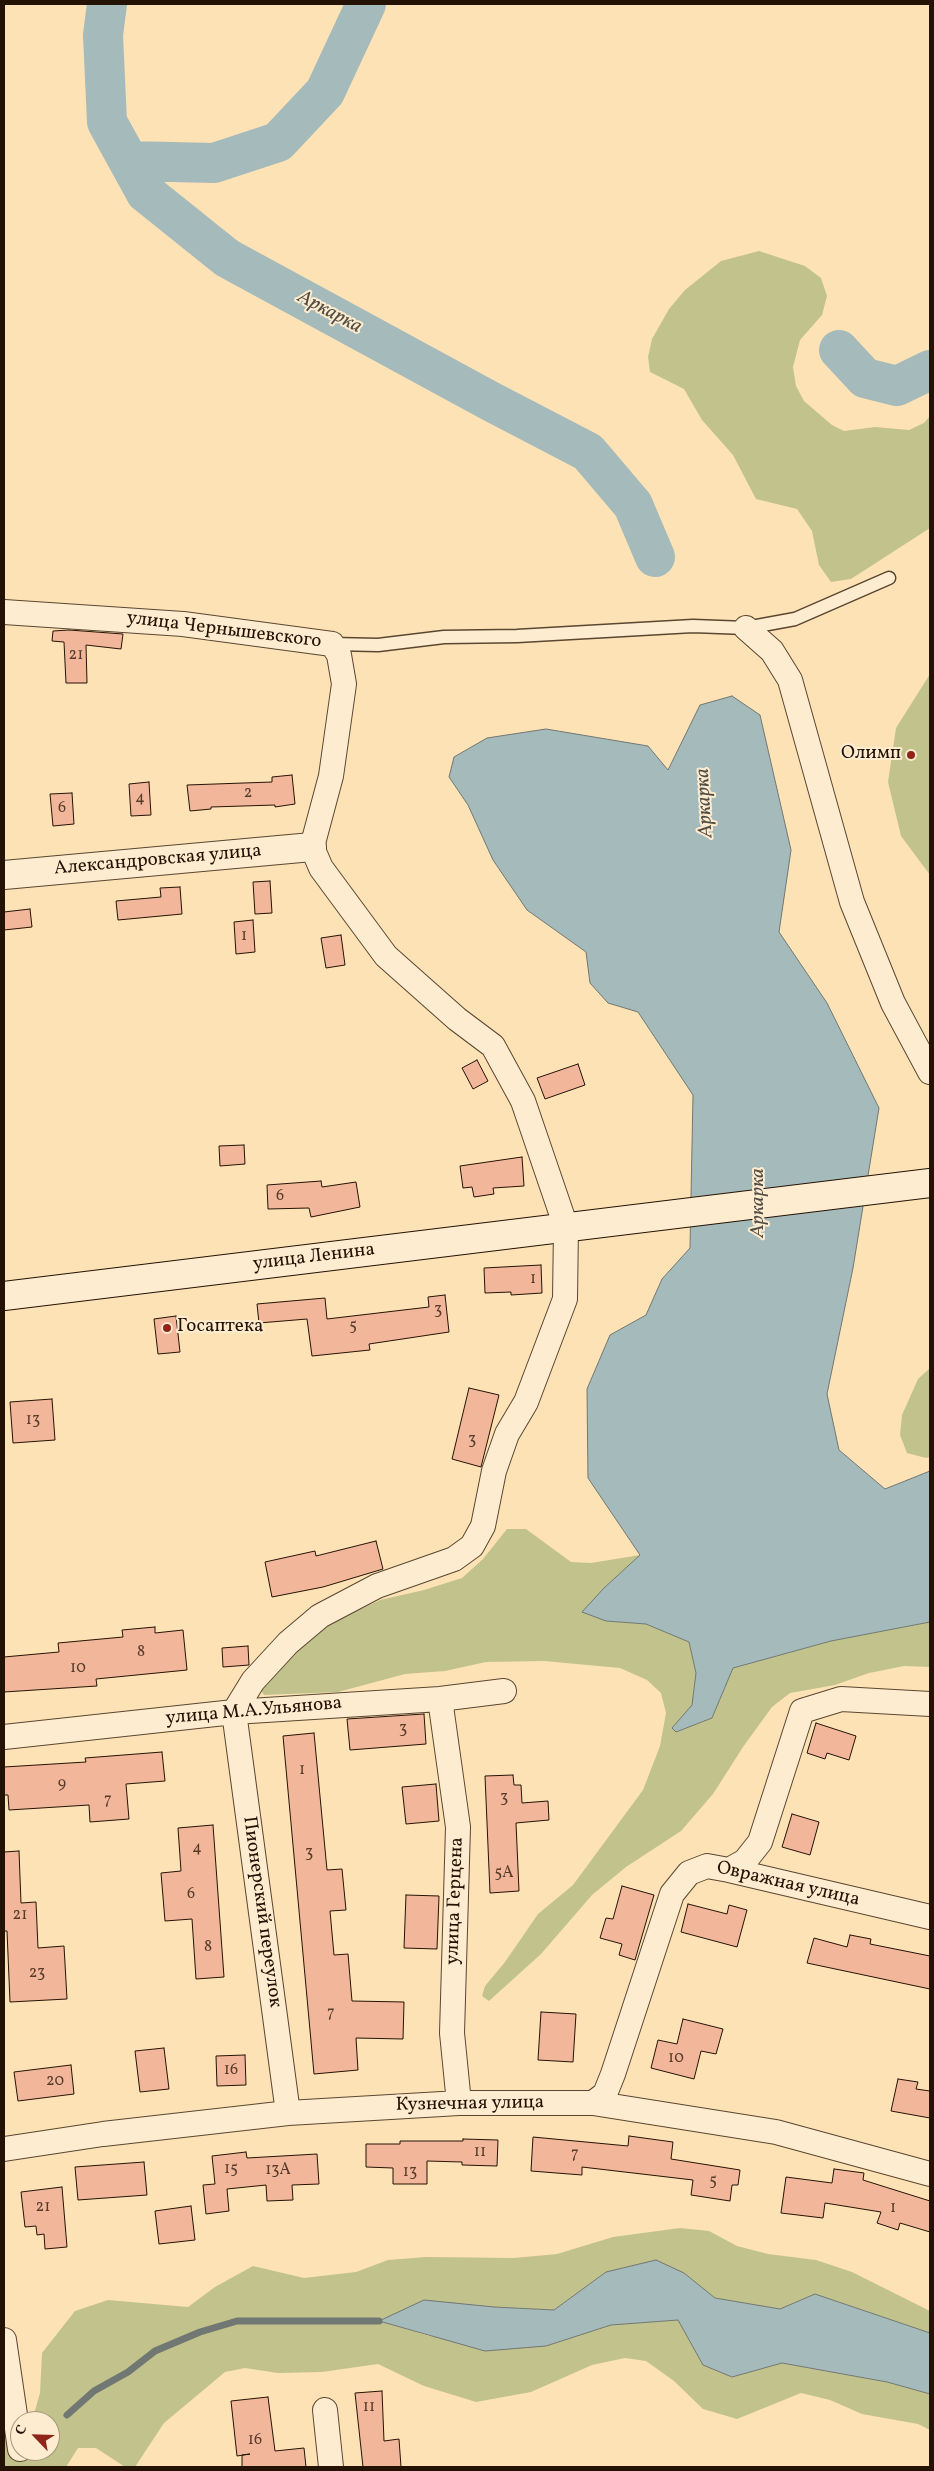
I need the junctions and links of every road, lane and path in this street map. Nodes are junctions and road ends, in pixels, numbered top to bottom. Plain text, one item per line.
1 (890, 578) dead end
2 (4, 612) edge
3 (746, 628) junction
4 (332, 644) junction
5 (312, 847) junction
6 (4, 875) edge
7 (930, 1072) edge
8 (917, 1185) edge
9 (566, 1227) junction
10 (4, 1296) edge
11 (504, 1690) dead end
12 (440, 1699) junction
13 (930, 1704) edge
14 (234, 1712) junction
15 (4, 1737) edge
16 (729, 1870) junction
17 (930, 1917) edge
18 (593, 2103) junction
19 (459, 2104) junction
20 (288, 2113) junction
21 (4, 2148) edge
22 (930, 2174) edge
23 (4, 2340) edge
24 (325, 2410) dead end
25 (14, 2411) edge
26 (331, 2467) edge

1 - 3 lane
2 - 4 street, улица Чернышевского
3 - 4 lane
3 - 7 street
4 - 5 street, улица Чернышевского
5 - 6 main road, Александровская улица
5 - 9 street
8 - 9 main road, улица Ленина
9 - 10 main road, улица Ленина
9 - 14 street
11 - 12 street, улица М.А.Ульянова
12 - 14 street, улица М.А.Ульянова
12 - 19 street, улица Герцена
13 - 16 street
14 - 15 street, улица М.А.Ульянова
14 - 20 street, Пионерский переулок
16 - 17 street, Овражная улица
16 - 18 street, Овражная улица
18 - 19 street, Кузнечная улица
18 - 22 street, Кузнечная улица
19 - 20 street, Кузнечная улица
20 - 21 street, Кузнечная улица
23 - 25 street
24 - 26 street

